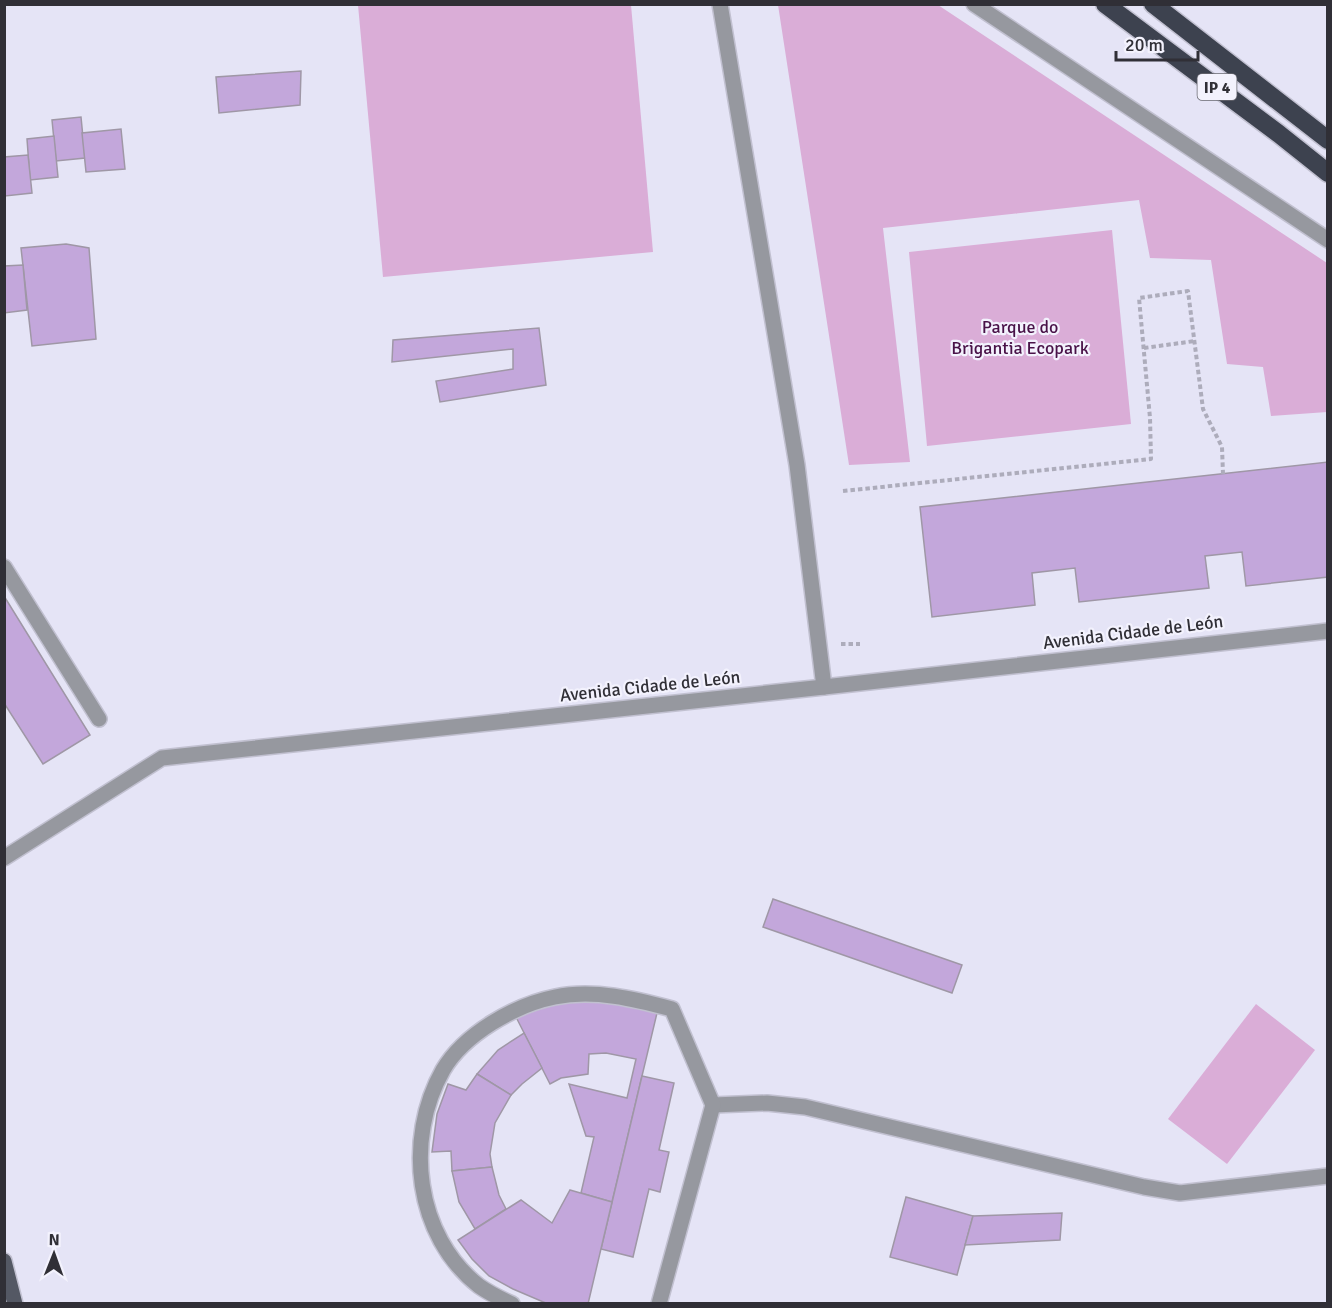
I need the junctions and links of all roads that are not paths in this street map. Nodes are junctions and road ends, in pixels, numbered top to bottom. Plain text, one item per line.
1 (720, 4) edge
2 (974, 4) edge
3 (1105, 4) edge
4 (1153, 4) edge
5 (1328, 140) edge
6 (1328, 173) edge
7 (1328, 240) edge
8 (4, 567) edge
9 (1328, 630) edge
10 (824, 687) junction
11 (99, 719) dead end
12 (4, 858) edge
13 (713, 1105) junction
14 (1328, 1176) edge
15 (4, 1261) edge
16 (15, 1304) edge
17 (512, 1304) edge
18 (659, 1304) edge

1 - 10 street
2 - 7 street
3 - 6 highway, IP 4
4 - 5 highway, IP 4
8 - 11 street
9 - 10 street, Avenida Cidade de León
10 - 12 street, Avenida Cidade de León
13 - 14 street
13 - 17 street
13 - 18 street
15 - 16 main road

